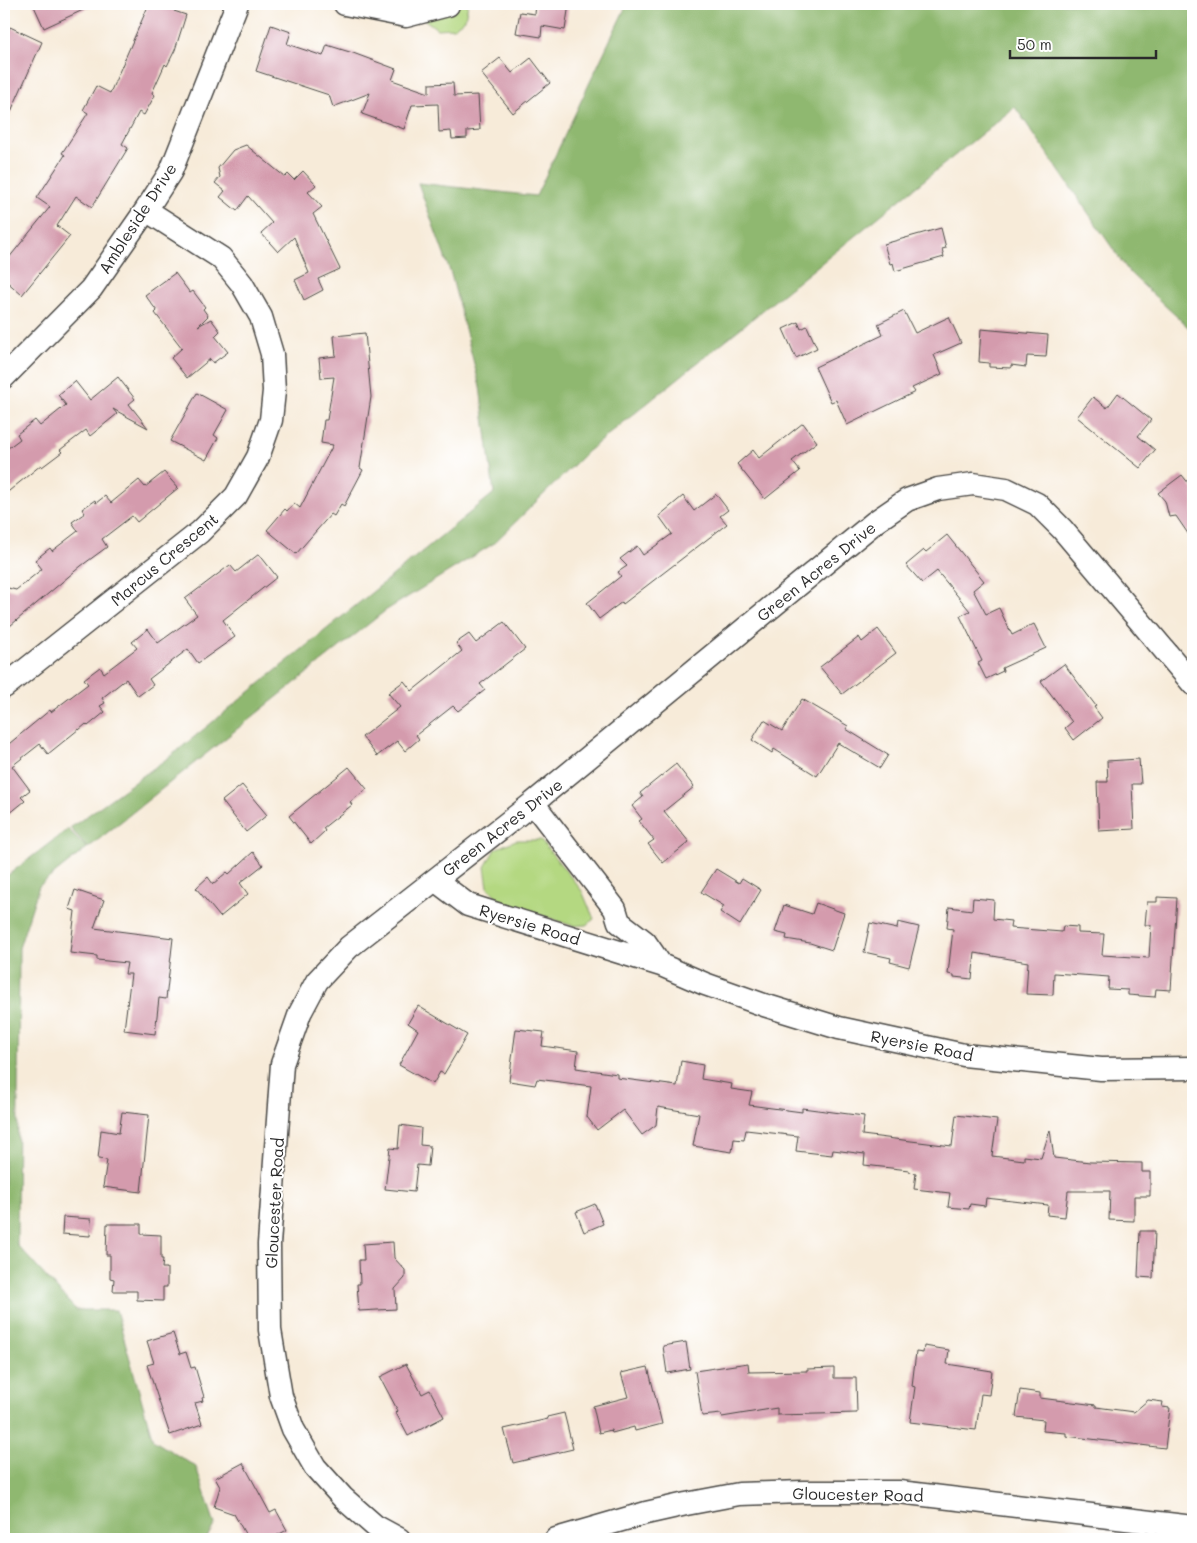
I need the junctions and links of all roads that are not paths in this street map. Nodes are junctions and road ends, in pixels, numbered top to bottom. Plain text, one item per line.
1 (236, 4) edge
2 (344, 4) edge
3 (448, 5) dead end
4 (146, 210) junction
5 (4, 377) edge
6 (1193, 684) edge
7 (4, 687) edge
8 (533, 803) junction
9 (435, 880) junction
10 (661, 965) junction
11 (1193, 1068) edge
12 (1193, 1527) edge
13 (399, 1539) edge
14 (556, 1539) edge

1 - 4 street, Ambleside Drive
2 - 3 street
4 - 5 street, Ambleside Drive
4 - 7 street, Marcus Crescent
6 - 8 street, Green Acres Drive
8 - 9 street, Green Acres Drive
8 - 10 street
9 - 10 street, Ryersie Road
9 - 13 street, Gloucester Road
10 - 11 street, Ryersie Road
12 - 14 street, Gloucester Road

